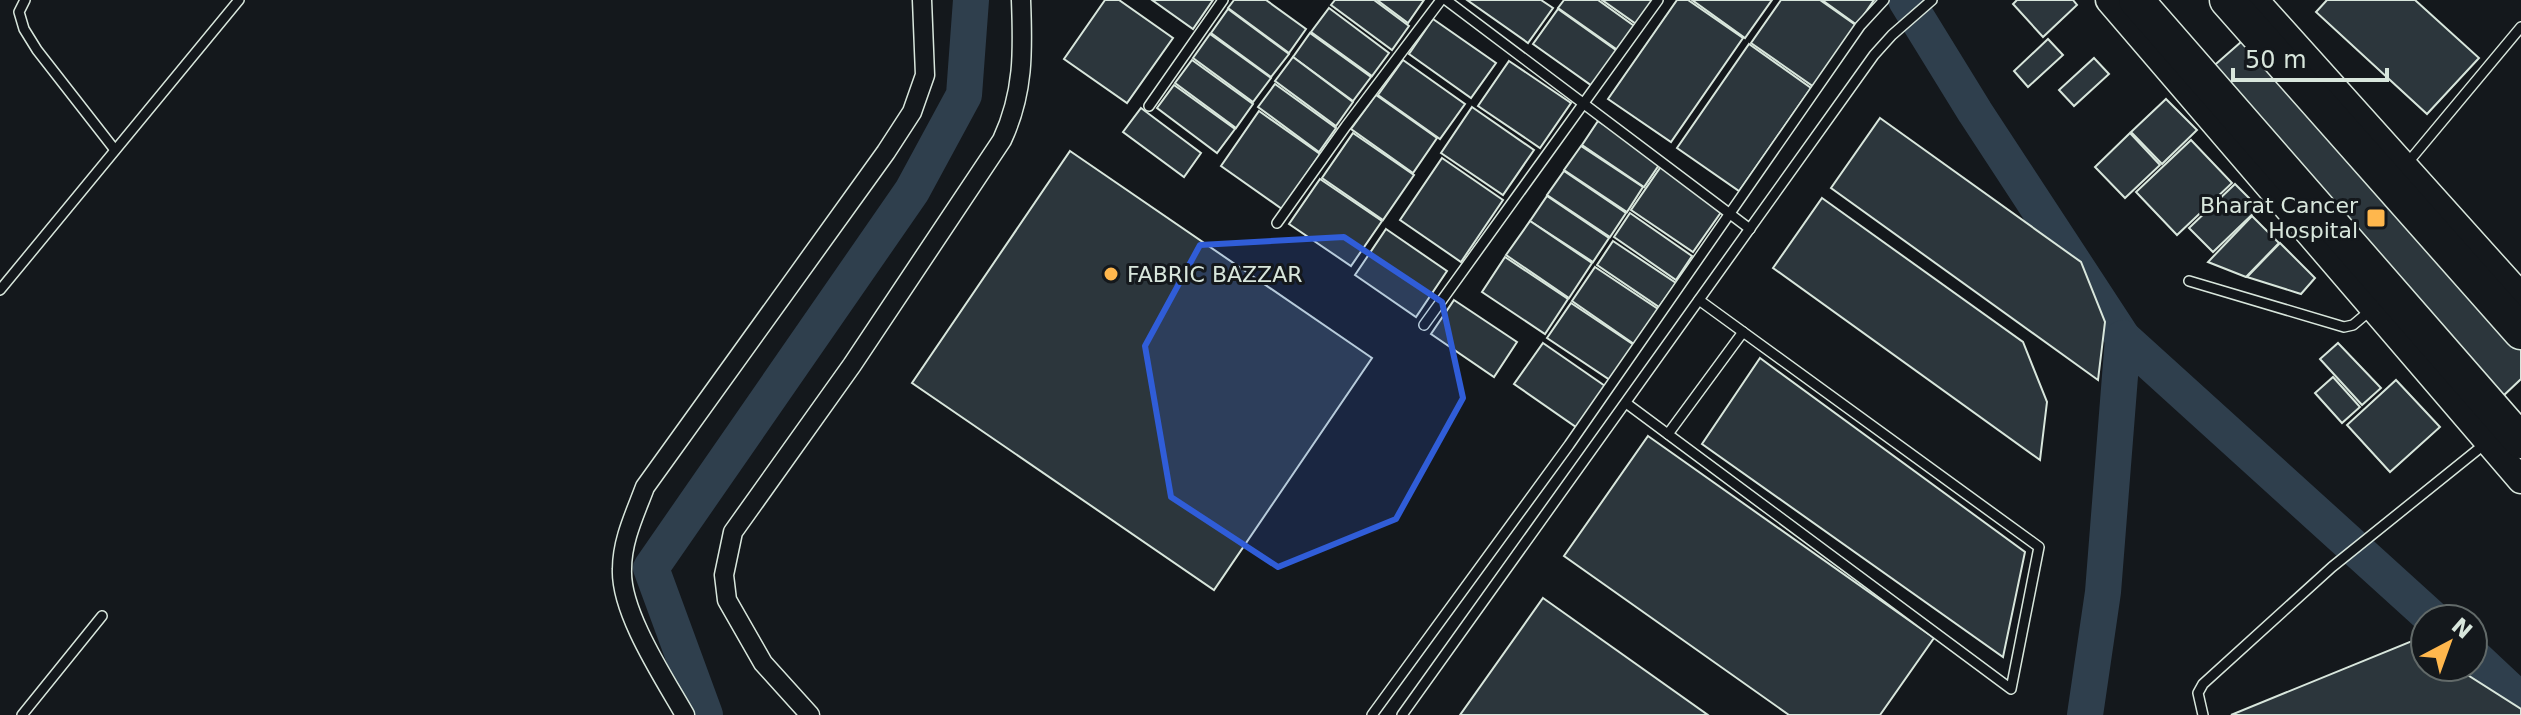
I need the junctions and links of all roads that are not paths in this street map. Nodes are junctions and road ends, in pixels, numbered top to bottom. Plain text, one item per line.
1 (25, 0) edge
2 (239, 0) edge
3 (922, 0) edge
4 (1021, 0) edge
5 (1223, 0) edge
6 (1444, 0) edge
7 (1658, 0) edge
8 (1884, 0) edge
9 (1932, 0) edge
10 (2109, 0) edge
11 (2136, 0) edge
12 (2227, 0) edge
13 (2264, 5) edge
14 (2521, 27) edge
15 (1583, 105) junction
16 (1149, 106) dead end
17 (115, 150) junction
18 (2397, 176) junction
19 (1731, 212) junction
20 (1277, 223) dead end
21 (1750, 229) junction
22 (2189, 281) dead end
23 (0, 290) edge
24 (2521, 296) edge
25 (1699, 300) junction
26 (2372, 309) junction
27 (1424, 325) dead end
28 (1743, 332) junction
29 (2521, 332) edge
30 (1626, 403) junction
31 (1668, 434) junction
32 (2504, 442) edge
33 (2521, 480) edge
34 (102, 616) dead end
35 (22, 715) edge
36 (685, 715) edge
37 (810, 715) edge
38 (1372, 715) edge
39 (1402, 715) edge
40 (2203, 715) edge

1 - 17 lane
2 - 17 lane
3 - 36 street
4 - 37 street
5 - 16 lane
6 - 15 lane
6 - 20 lane
7 - 15 lane
8 - 19 lane
9 - 21 lane
10 - 26 street
11 - 32 highway
12 - 18 highway
13 - 18 street
14 - 18 lane
15 - 19 lane
15 - 27 lane
17 - 23 lane
18 - 24 street
18 - 29 highway
19 - 21 lane
19 - 38 lane
21 - 25 lane
22 - 26 lane
25 - 28 lane
25 - 30 lane
26 - 32 street
28 - 31 lane
28 - 31 lane
30 - 31 lane
30 - 39 lane
32 - 33 street
32 - 40 lane
34 - 35 lane

